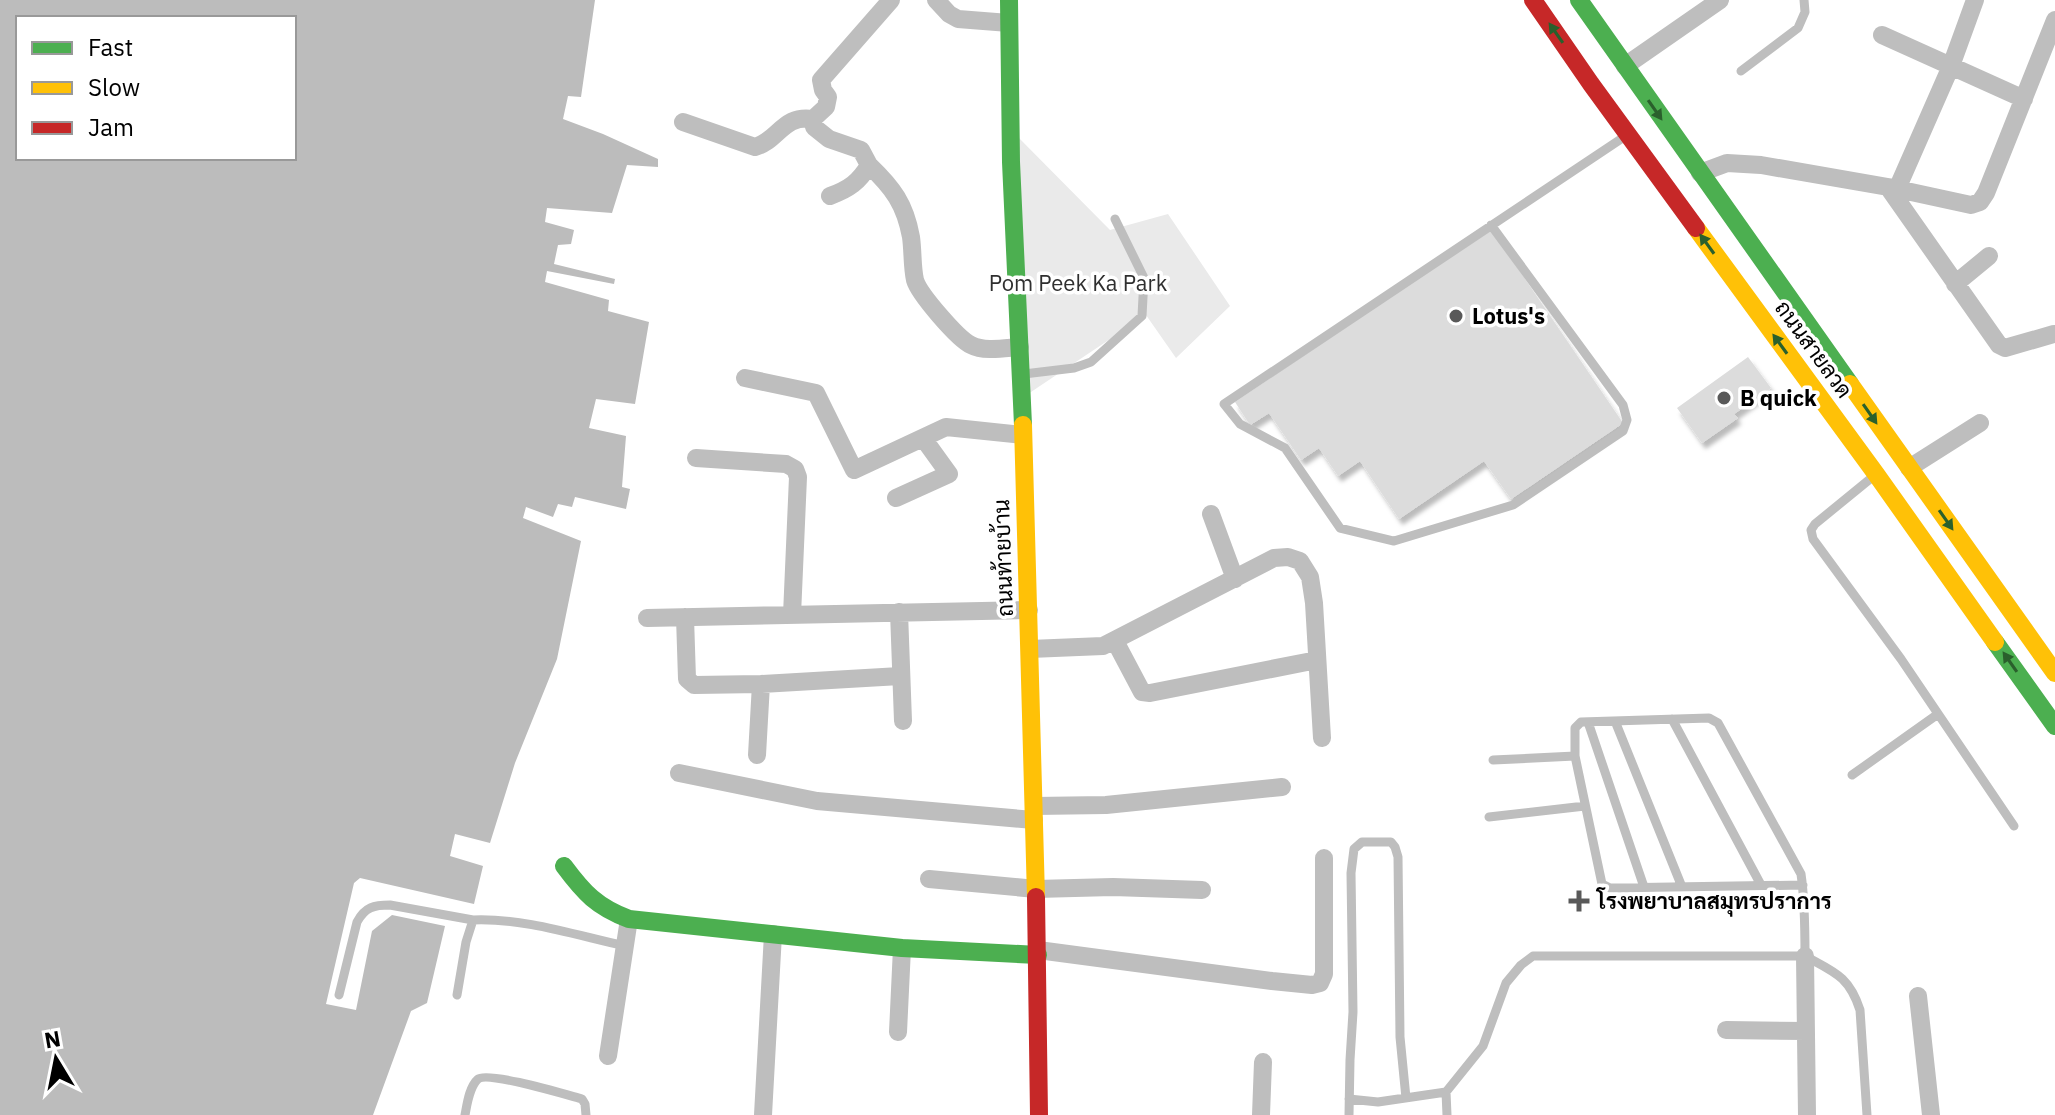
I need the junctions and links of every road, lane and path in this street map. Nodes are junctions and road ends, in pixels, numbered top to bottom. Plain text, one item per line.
1 (891, 0) edge
2 (936, 0) edge
3 (1009, 0) edge
4 (1533, 0) edge
5 (1579, 0) edge
6 (1720, 0) edge
7 (1804, 0) edge
8 (1975, 0) edge
9 (2055, 20) edge
10 (1009, 23) junction
11 (1882, 35) dead end
12 (2051, 44) edge
13 (1625, 66) junction
14 (1951, 66) junction
15 (1741, 71) dead end
16 (2024, 99) junction
17 (813, 119) junction
18 (683, 122) dead end
19 (1628, 134) junction
20 (869, 165) junction
21 (1700, 173) junction
22 (1892, 188) junction
23 (830, 196) dead end
24 (1115, 219) dead end
25 (1491, 225) junction
26 (1989, 256) dead end
27 (1955, 284) junction
28 (2054, 334) edge
29 (1020, 347) junction
30 (1021, 375) junction
31 (745, 378) dead end
32 (1980, 423) dead end
33 (1023, 435) junction
34 (923, 438) junction
35 (696, 458) dead end
36 (1905, 462) junction
37 (1876, 474) junction
38 (896, 498) dead end
39 (1211, 514) dead end
40 (1235, 579) junction
41 (1029, 610) junction
42 (899, 612) junction
43 (792, 615) junction
44 (685, 617) junction
45 (647, 618) dead end
46 (1115, 641) junction
47 (1030, 649) junction
48 (1317, 660) junction
49 (2055, 673) edge
50 (900, 676) junction
51 (761, 684) junction
52 (1938, 714) junction
53 (1672, 719) junction
54 (903, 721) dead end
55 (1615, 721) junction
56 (1588, 722) junction
57 (2055, 726) edge
58 (1322, 738) dead end
59 (757, 755) dead end
60 (1575, 756) junction
61 (1493, 760) dead end
62 (679, 773) dead end
63 (1852, 775) dead end
64 (1282, 787) dead end
65 (1585, 806) junction
66 (1034, 813) junction
67 (1489, 817) dead end
68 (2014, 826) dead end
69 (1324, 858) dead end
70 (564, 866) dead end
71 (929, 879) dead end
72 (1761, 885) junction
73 (1803, 885) junction
74 (1644, 887) junction
75 (1682, 887) junction
76 (1036, 889) junction
77 (1202, 890) dead end
78 (629, 919) junction
79 (473, 920) junction
80 (773, 934) junction
81 (625, 946) junction
82 (902, 948) junction
83 (1038, 953) junction
84 (1805, 956) junction
85 (339, 995) dead end
86 (457, 995) dead end
87 (1918, 996) dead end
88 (1726, 1030) dead end
89 (1806, 1031) junction
90 (898, 1032) dead end
91 (608, 1056) dead end
92 (1263, 1062) dead end
93 (1446, 1092) junction
94 (1406, 1098) junction
95 (1349, 1099) junction
96 (465, 1115) edge
97 (586, 1115) edge
98 (763, 1115) edge
99 (1039, 1115) edge
100 (1261, 1115) edge
101 (1349, 1115) edge
102 (1447, 1115) edge
103 (1807, 1115) edge
104 (1867, 1115) edge
105 (1931, 1115) edge

1 - 17 street
2 - 10 street
3 - 10 main road, ถนนท้ายบ้าน
19 -> 4 main road, ถนนสายลวด
5 - 13 main road, ถนนสายลวด
6 - 13 street
7 - 15 lane
8 - 14 street
9 - 12 street
10 - 29 main road, ถนนท้ายบ้าน
11 - 14 street
12 - 16 street
13 -> 21 main road, ถนนสายลวด
14 - 16 street
14 - 22 street
16 - 22 street
17 - 18 street
17 - 20 street
19 - 25 lane
37 -> 19 main road, ถนนสายลวด
20 - 23 street
20 - 29 street
21 - 22 street
21 -> 36 main road, ถนนสายลวด
22 - 27 street
24 - 30 lane
25 - 25 lane
26 - 27 street
27 - 28 street
29 - 30 main road, ถนนท้ายบ้าน
30 - 33 main road, ถนนท้ายบ้าน
31 - 34 street
32 - 36 street
33 - 34 street
33 - 41 main road, ถนนท้ายบ้าน
34 - 38 street
35 - 43 street
36 - 37 main road
36 -> 49 main road, ถนนสายลวด
37 - 52 lane
57 -> 37 main road, ถนนสายลวด
39 - 40 street
40 - 46 street
40 - 48 street
41 - 42 street
41 - 47 main road, ถนนท้ายบ้าน
42 - 43 street
42 - 50 street
43 - 44 street
44 - 45 street
44 - 51 street
46 - 47 street
46 - 48 street
47 - 66 main road, ถนนท้ายบ้าน
48 - 58 street
50 - 51 street
50 - 54 street
51 - 59 street
52 - 63 lane
52 - 68 lane
53 - 55 lane
53 - 72 lane
53 - 73 lane
55 - 56 lane
55 - 75 lane
56 - 60 lane
56 - 74 lane
60 - 61 lane
60 - 65 lane
62 - 66 street
64 - 66 street
65 - 67 lane
65 - 74 lane
66 - 76 main road, ถนนท้ายบ้าน
69 - 83 street
70 - 78 main road
71 - 76 street
72 - 73 lane
72 - 75 lane
73 - 84 lane
74 - 75 lane
76 - 77 street
76 - 83 main road, ถนนท้ายบ้าน
78 - 80 main road
78 - 81 street
79 - 81 lane
79 - 85 lane
79 - 86 lane
80 - 82 main road
80 - 98 street
81 - 91 street
82 - 83 main road
82 - 90 street
83 - 99 main road, ถนนท้ายบ้าน
84 - 89 street
84 - 93 lane
84 - 104 lane
87 - 105 street
88 - 89 street
89 - 103 street
92 - 100 street
93 - 94 lane
93 - 102 lane
94 - 95 lane
94 - 95 lane
95 - 101 lane
96 - 97 lane

